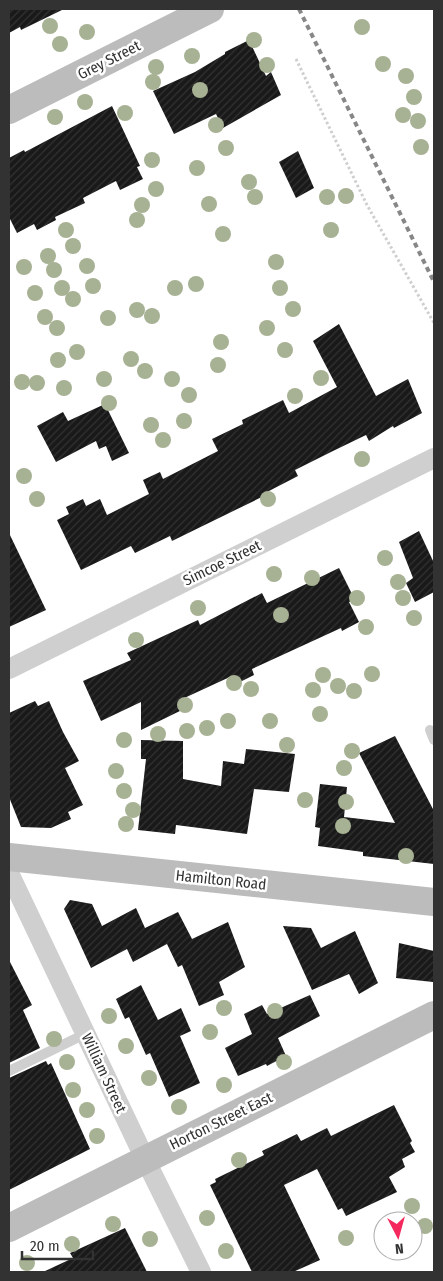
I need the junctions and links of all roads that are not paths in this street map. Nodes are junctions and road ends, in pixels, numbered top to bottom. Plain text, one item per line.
1 (210, 9) edge
2 (9, 110) edge
3 (434, 458) edge
4 (9, 668) edge
5 (9, 857) edge
6 (9, 873) edge
7 (434, 902) edge
8 (434, 1015) edge
9 (85, 1034) junction
10 (9, 1071) edge
11 (145, 1159) junction
12 (9, 1228) edge
13 (201, 1272) edge

1 - 2 street, Grey Street
3 - 4 street, Simcoe Street
5 - 7 street, Hamilton Road
6 - 9 street, William Street
8 - 11 street, Horton Street East
9 - 10 lane
9 - 11 street, William Street
11 - 12 street, Horton Street East
11 - 13 street, William Street

